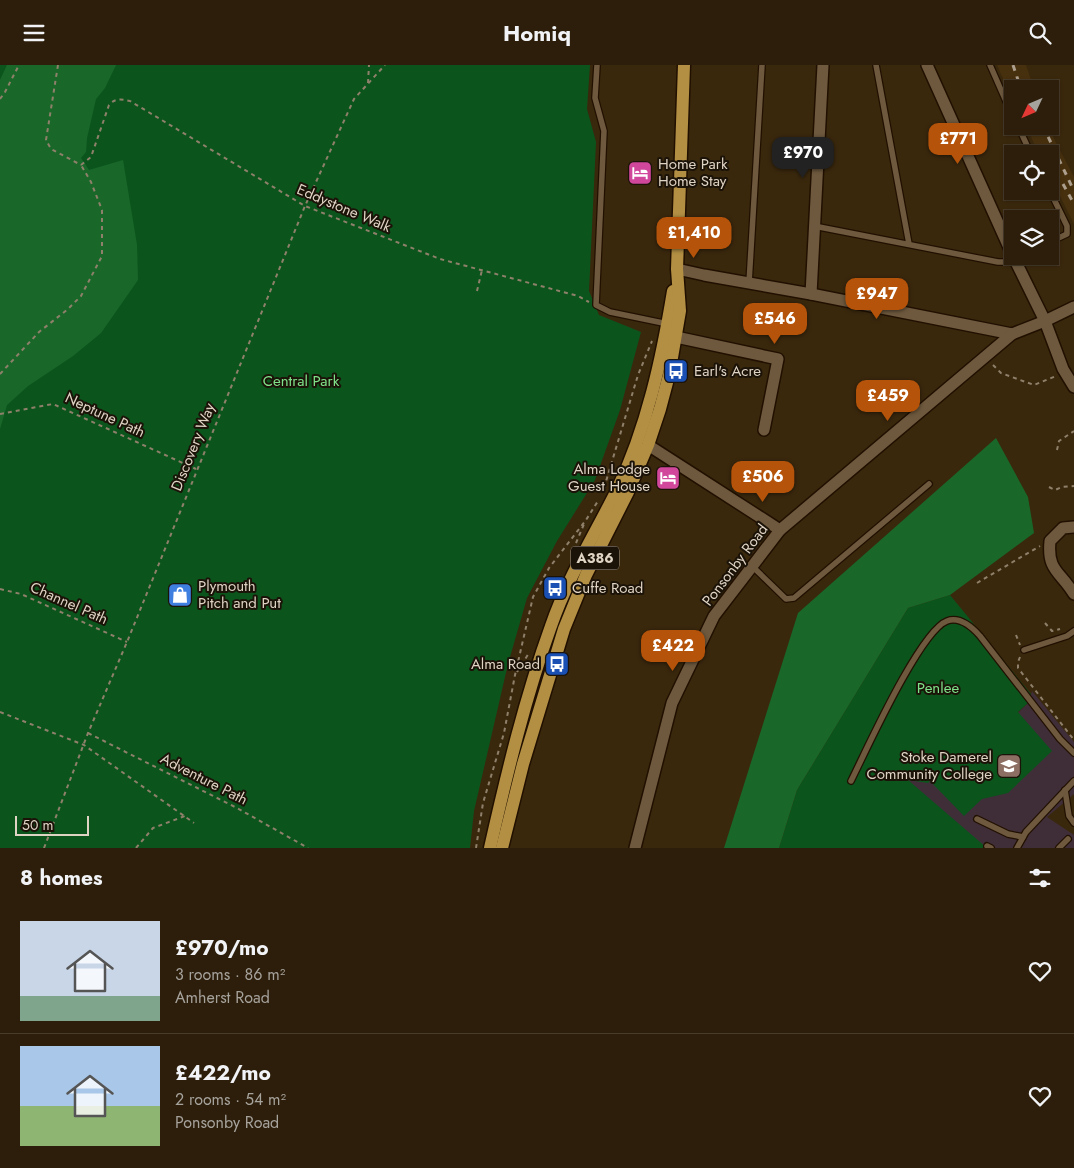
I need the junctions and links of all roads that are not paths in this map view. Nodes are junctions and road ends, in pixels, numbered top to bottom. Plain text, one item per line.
1 (597, 65) edge
2 (684, 65) edge
3 (762, 65) edge
4 (823, 65) edge
5 (876, 65) edge
6 (927, 65) edge
7 (990, 65) edge
8 (1004, 97) edge
9 (1059, 210) edge
10 (814, 226) junction
11 (1004, 234) edge
12 (1059, 238) edge
13 (910, 244) junction
14 (1004, 262) edge
15 (1018, 265) edge
16 (677, 269) junction
17 (749, 283) junction
18 (811, 294) junction
19 (1074, 307) edge
20 (1046, 321) junction
21 (668, 324) junction
22 (1012, 334) junction
23 (676, 337) junction
24 (1074, 387) edge
25 (764, 430) dead end
26 (648, 445) junction
27 (929, 484) dead end
28 (1074, 527) edge
29 (780, 530) junction
30 (753, 567) junction
31 (1074, 594) edge
32 (1074, 631) edge
33 (1024, 650) road end
34 (1074, 753) edge
35 (851, 781) dead end
36 (1074, 781) edge
37 (1065, 790) junction
38 (977, 819) dead end
39 (1074, 823) edge
40 (1023, 837) junction
41 (1068, 839) dead end
42 (490, 848) edge
43 (502, 848) edge
44 (635, 848) edge
45 (1017, 848) edge
46 (1060, 848) edge

1 - 21 lane
2 - 16 main road, A386
3 - 17 lane
4 - 10 street
5 - 13 lane
6 - 11 street
7 - 8 lane
9 - 12 lane
10 - 13 lane
10 - 18 street
13 - 14 lane
15 - 20 street
16 - 17 street
16 - 21 main road, A386
16 - 23 main road, A386
17 - 18 street
18 - 22 street
19 - 20 street
20 - 22 street
20 - 24 street
21 - 42 main road, A386
22 - 29 street, Ponsonby Road
23 - 25 street
23 - 26 main road, A386
26 - 29 street
26 - 43 main road, A386
27 - 30 lane
28 - 31 street
29 - 30 street, Ponsonby Road
30 - 44 street, Ponsonby Road
32 - 33 lane
34 - 35 lane
36 - 37 lane
37 - 39 lane
37 - 40 lane
38 - 40 lane
40 - 45 lane
41 - 46 lane

